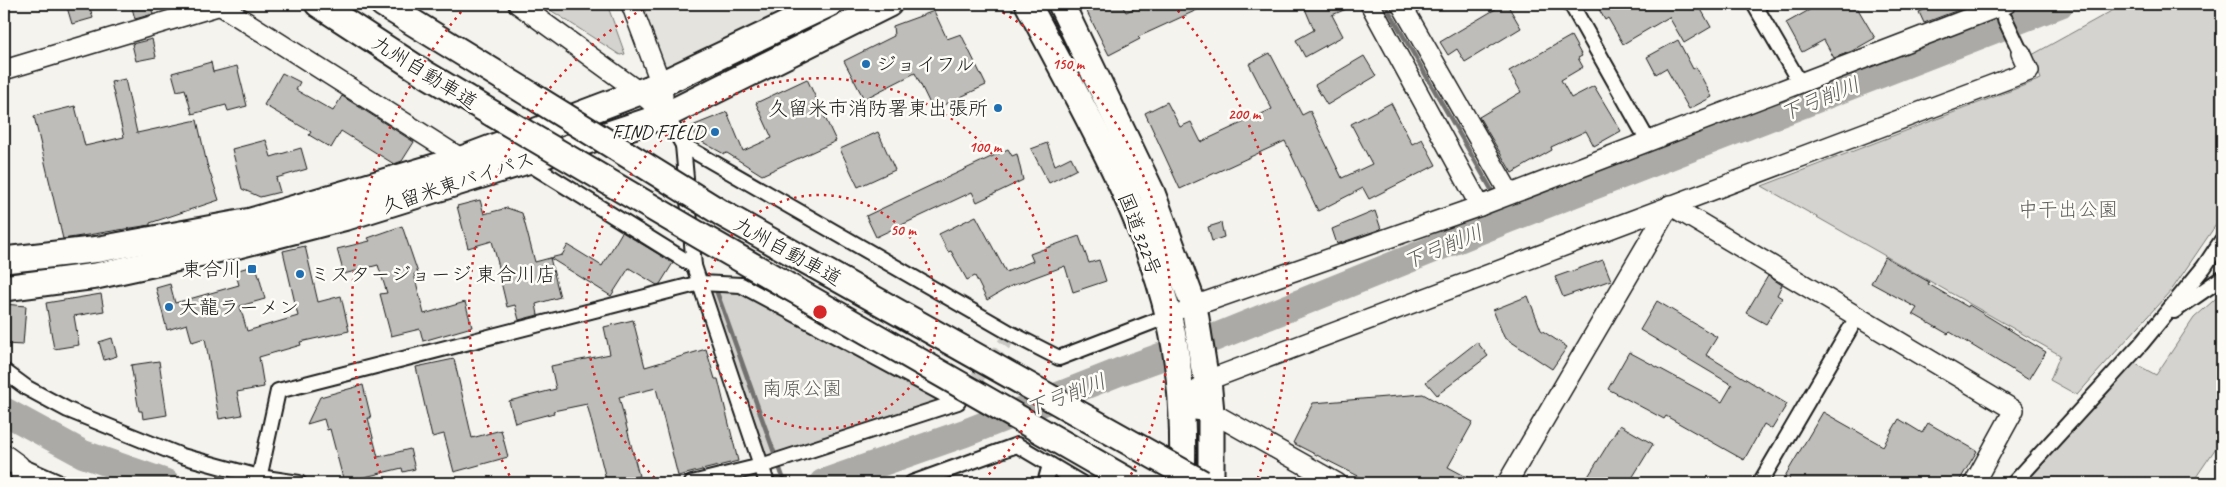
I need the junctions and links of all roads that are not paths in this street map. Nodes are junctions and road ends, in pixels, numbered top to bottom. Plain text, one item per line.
1 (219, 4) edge
2 (300, 4) edge
3 (318, 4) edge
4 (383, 4) edge
5 (518, 4) edge
6 (630, 4) edge
7 (829, 4) edge
8 (889, 4) edge
9 (1028, 4) edge
10 (1061, 4) edge
11 (1370, 4) edge
12 (1401, 4) edge
13 (1571, 4) edge
14 (1754, 4) edge
15 (2002, 8) edge
16 (2022, 53) joint
17 (4, 70) edge
18 (424, 73) junction
19 (1800, 83) junction
20 (650, 88) junction
21 (666, 115) junction
22 (1648, 141) junction
23 (683, 145) junction
24 (462, 160) junction
25 (527, 161) junction
26 (1510, 194) junction
27 (1480, 206) junction
28 (1670, 206) junction
29 (2222, 240) edge
30 (4, 260) edge
31 (694, 266) junction
32 (2222, 278) edge
33 (700, 283) junction
34 (4, 288) edge
35 (1196, 314) junction
36 (1857, 318) junction
37 (2161, 320) junction
38 (1170, 324) junction
39 (4, 371) edge
40 (1206, 375) junction
41 (1180, 408) junction
42 (1211, 412) junction
43 (1050, 465) junction
44 (761, 466) junction
45 (12, 467) edge
46 (259, 480) edge
47 (60, 483) edge
48 (299, 483) edge
49 (692, 483) edge
50 (767, 483) edge
51 (912, 483) edge
52 (1046, 483) edge
53 (1082, 483) edge
54 (1132, 483) edge
55 (1182, 483) edge
56 (1202, 483) edge
57 (1212, 483) edge
58 (1337, 483) edge
59 (1507, 483) edge
60 (1760, 483) edge
61 (1974, 483) edge
62 (2014, 483) edge

1 - 17 street
1 - 24 street
2 - 18 highway
3 - 18 highway, 九州自動車道
4 - 56 highway, 九州自動車道, bridge
5 - 20 street
6 - 20 street
7 - 20 highway, 久留米東バイパス
8 - 21 highway, 久留米東バイパス
9 - 38 highway, 国道322号
10 - 35 highway, 国道322号
11 - 27 street
12 - 26 street
13 - 22 street
14 - 19 street
15 - 16 street
15 - 19 street
16 - 28 street
18 - 54 highway, 九州自動車道, bridge
19 - 22 street
20 - 21 street
20 - 24 highway, 久留米東バイパス
21 - 23 street
21 - 25 highway, 久留米東バイパス
22 - 26 street
23 - 31 street
23 - 38 street
24 - 25 street
24 - 30 highway, 久留米東バイパス
25 - 31 street
25 - 34 highway, 久留米東バイパス
26 - 27 street
27 - 35 street
28 - 36 street
28 - 40 street
28 - 59 street
29 - 37 street
31 - 33 street
32 - 37 street
33 - 44 street
33 - 44 street
33 - 46 street
35 - 38 street
35 - 40 highway, 国道322号
36 - 60 street
36 - 61 street
37 - 62 street
38 - 41 highway, 国道322号
39 - 46 street
40 - 41 street
40 - 42 highway, 国道322号
41 - 42 street
41 - 55 highway, 国道322号
42 - 57 highway, 国道322号
42 - 58 street
43 - 51 street
43 - 52 street
43 - 53 street
44 - 49 street
44 - 50 street
45 - 47 street
46 - 48 street

